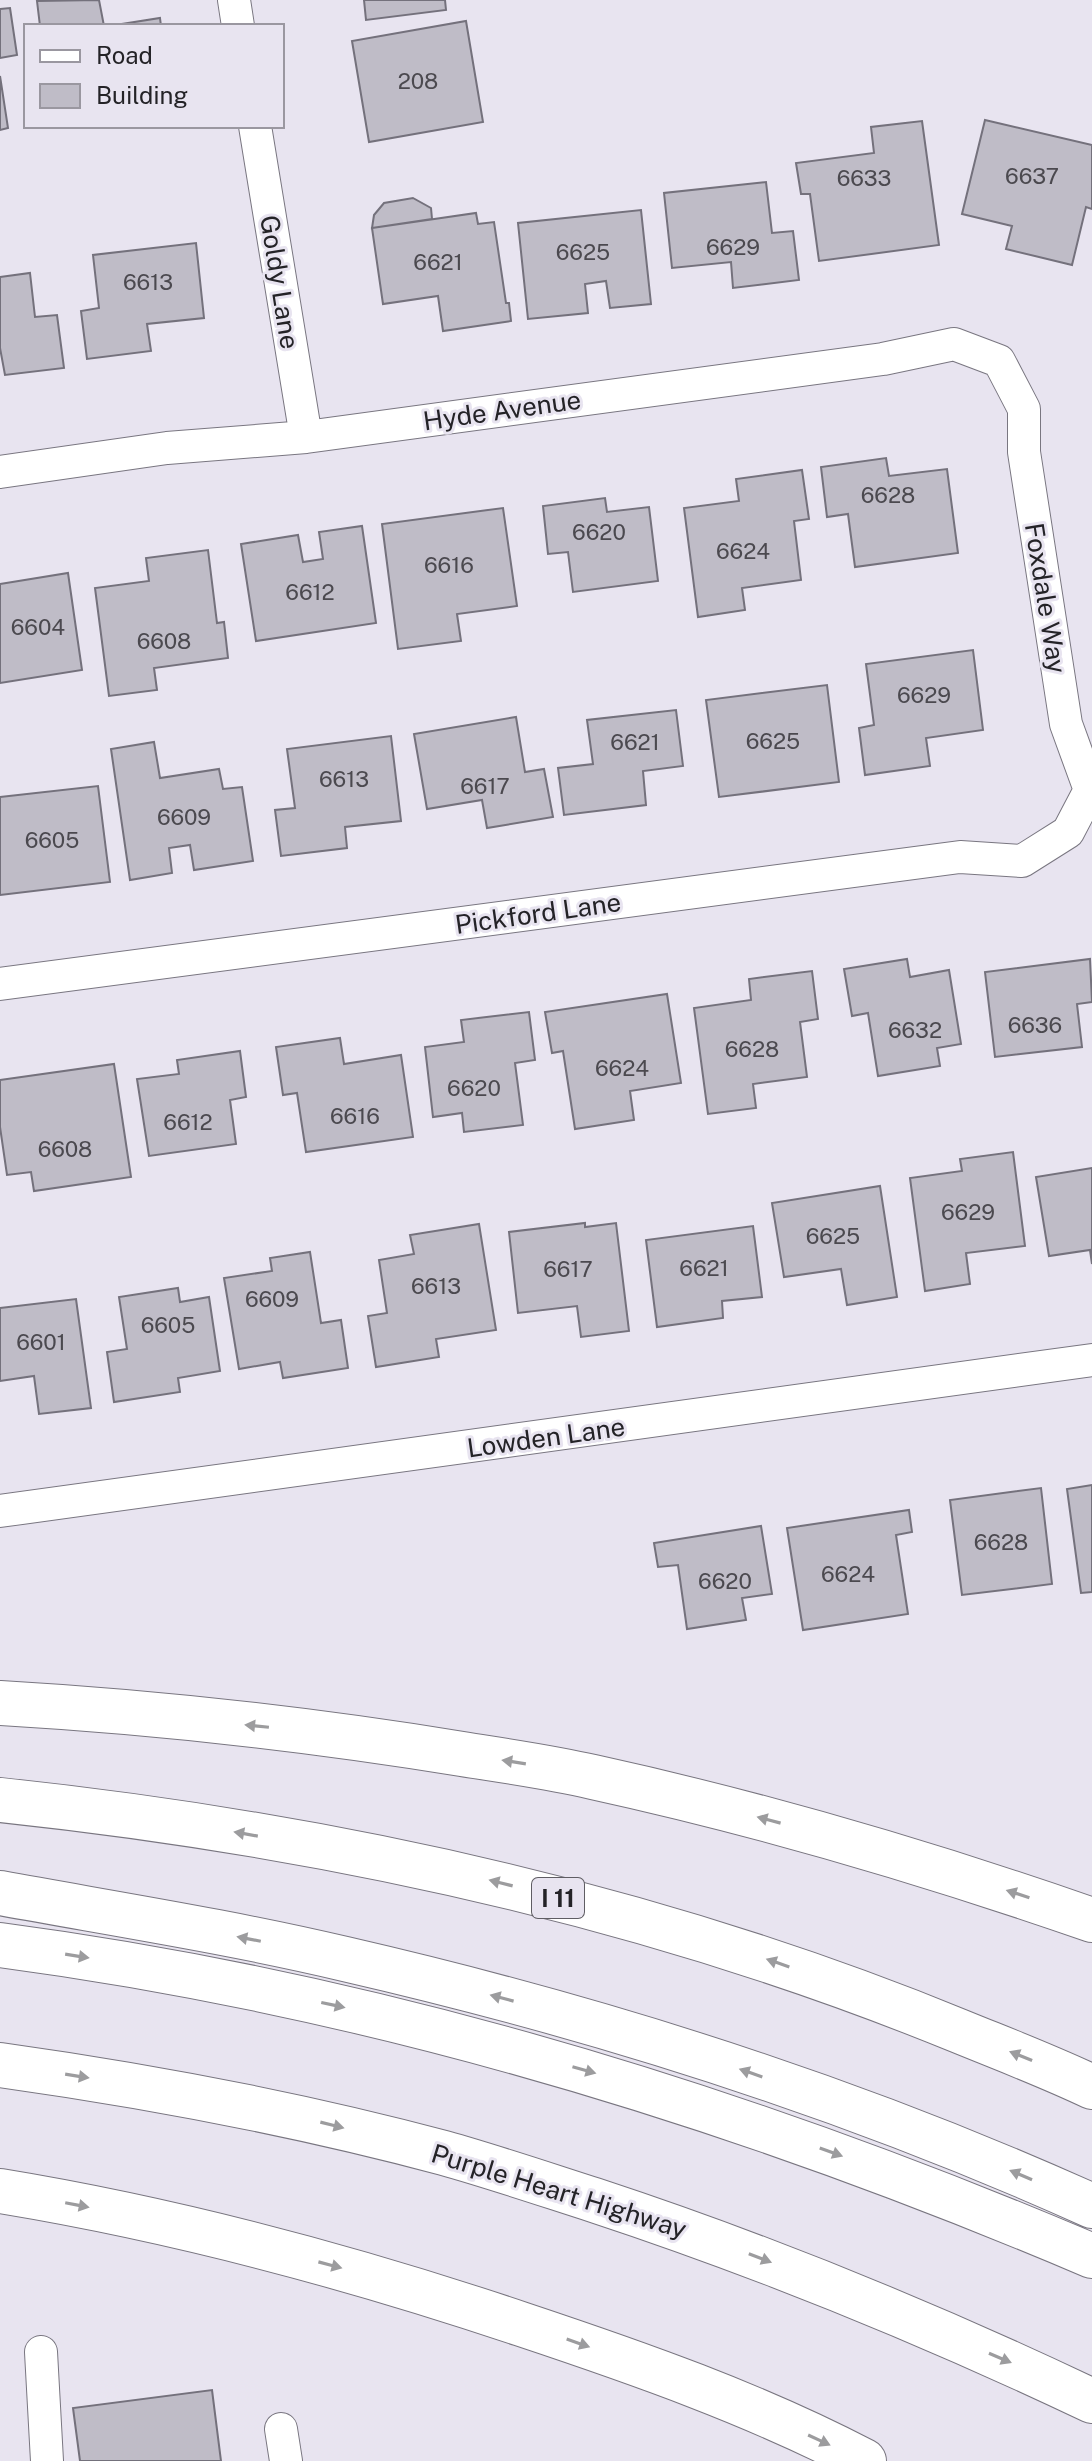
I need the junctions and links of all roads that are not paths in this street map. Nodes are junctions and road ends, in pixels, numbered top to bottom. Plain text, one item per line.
1 (234, 0) edge
2 (238, 24) edge
3 (255, 128) edge
4 (999, 361) joint
5 (306, 437) junction
6 (0, 472) edge
7 (1068, 832) joint
8 (0, 984) edge
9 (1092, 1360) edge
10 (0, 1511) edge
11 (0, 1703) edge
12 (0, 1800) edge
13 (0, 1893) edge
14 (1092, 1920) edge
15 (0, 1945) edge
16 (0, 2065) edge
17 (1092, 2087) edge
18 (0, 2191) edge
19 (1092, 2206) edge
20 (1092, 2256) edge
21 (41, 2352) dead end
22 (1092, 2401) edge
23 (281, 2429) dead end
24 (47, 2461) edge
25 (286, 2461) edge
26 (864, 2461) edge

1 - 2 street
3 - 5 street, Goldy Lane
4 - 5 street, Hyde Avenue
4 - 7 street, Foxdale Way
5 - 6 street, Hyde Avenue
7 - 8 street, Pickford Lane
9 - 10 street, Lowden Lane
14 -> 11 highway
17 -> 12 highway, I 11
19 -> 13 highway
15 -> 20 highway
16 -> 22 highway, Purple Heart Highway
18 -> 26 highway
21 - 24 street
23 - 25 street

